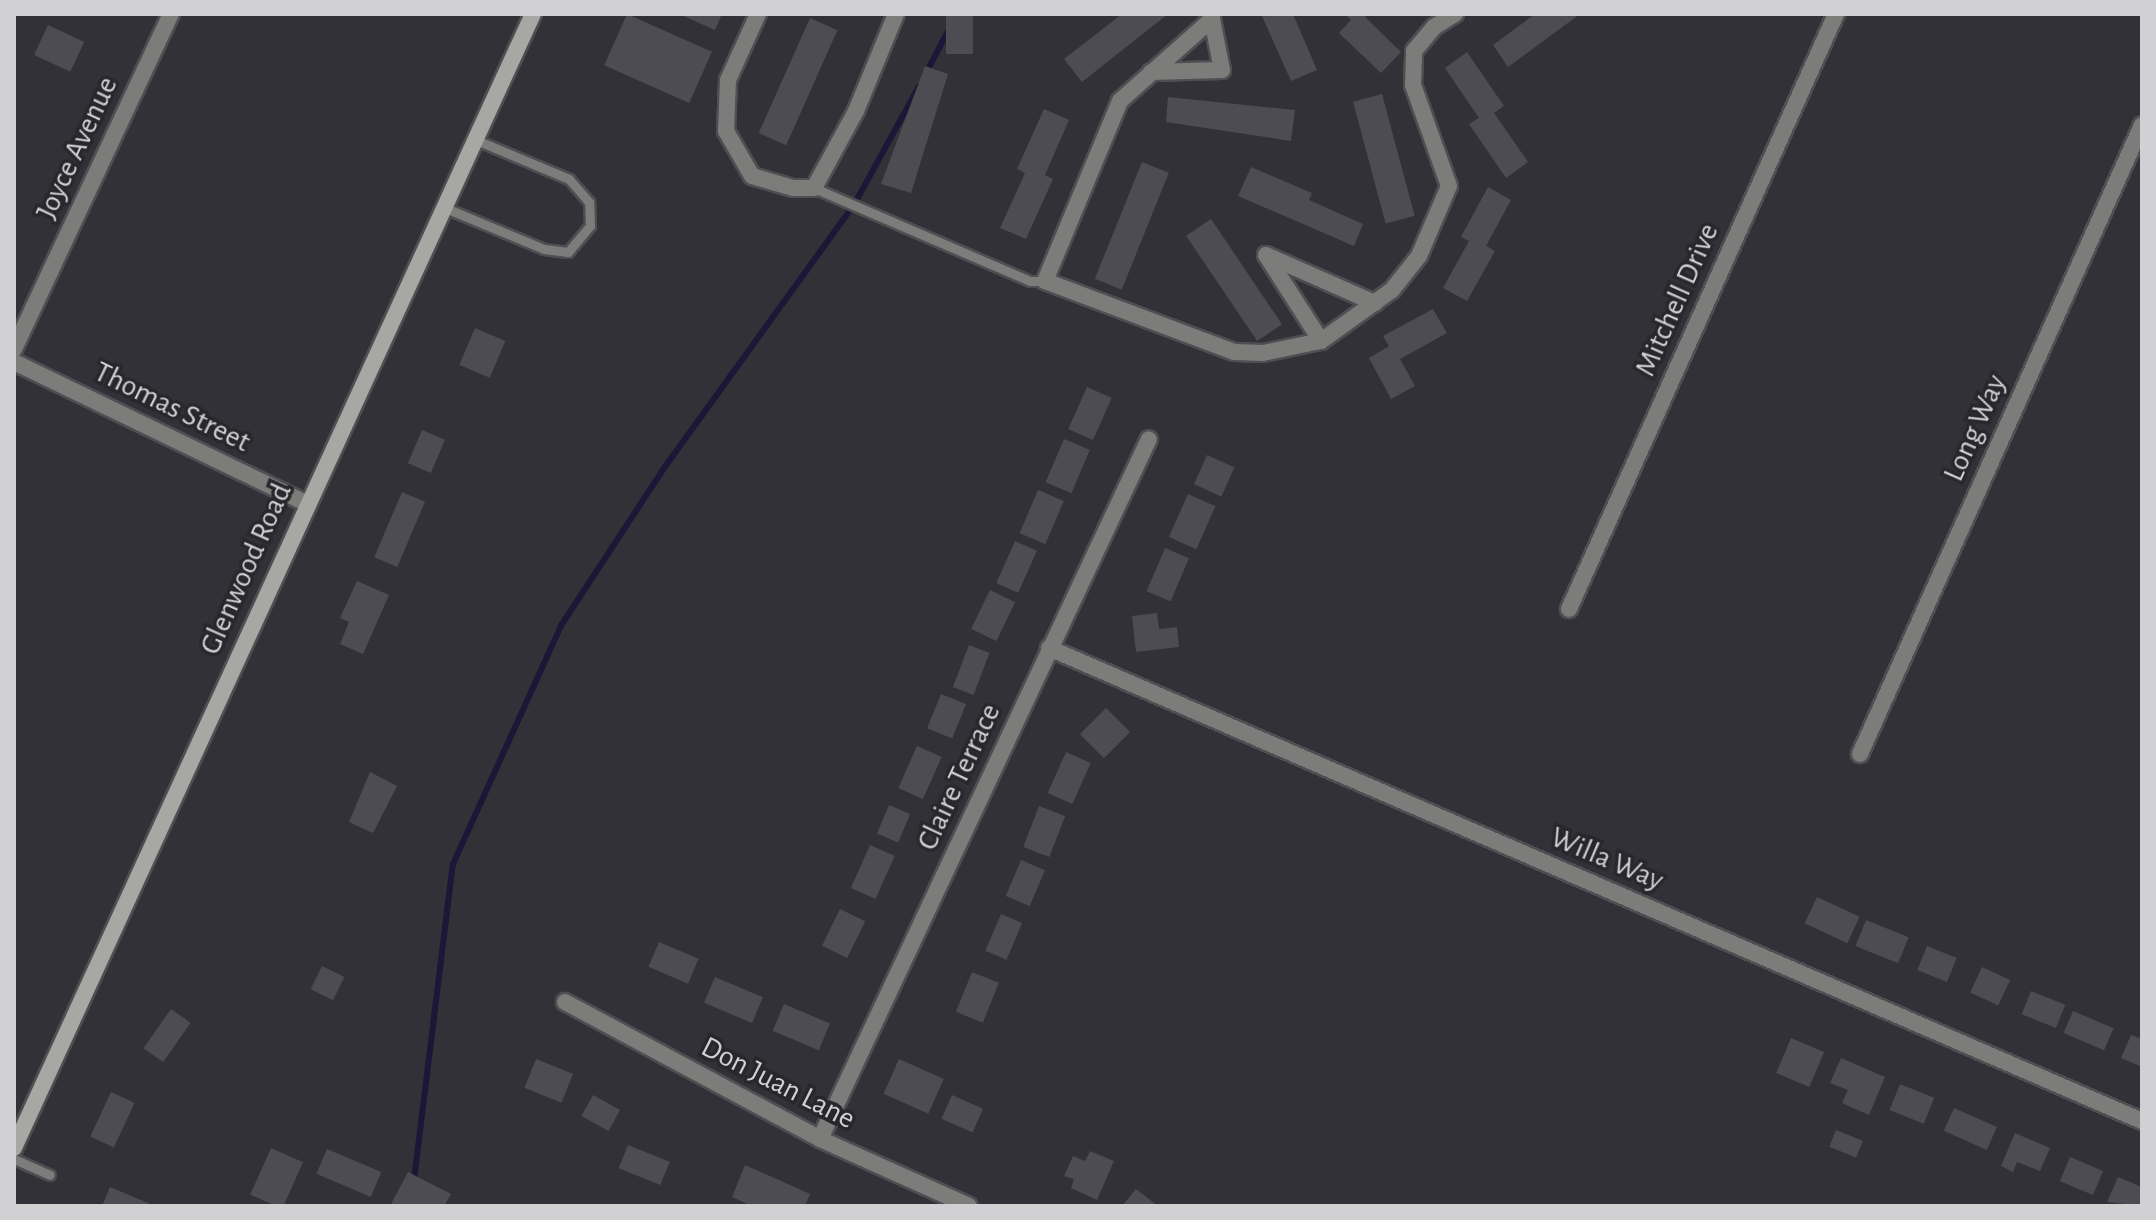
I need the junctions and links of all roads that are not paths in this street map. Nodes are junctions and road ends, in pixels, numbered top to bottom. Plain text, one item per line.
1 (171, 14) edge
2 (533, 14) edge
3 (758, 14) edge
4 (896, 14) edge
5 (1455, 14) edge
6 (1836, 14) edge
7 (1211, 17) edge
8 (1151, 72) junction
9 (2142, 125) edge
10 (474, 139) junction
11 (814, 188) junction
12 (443, 207) junction
13 (1045, 281) junction
14 (1375, 303) junction
15 (1321, 341) junction
16 (14, 349) edge
17 (14, 362) edge
18 (1149, 439) dead end
19 (306, 503) junction
20 (1569, 609) dead end
21 (1049, 648) junction
22 (1860, 754) dead end
23 (565, 1002) dead end
24 (2142, 1121) edge
25 (820, 1139) junction
26 (14, 1148) edge
27 (14, 1159) edge
28 (50, 1175) dead end
29 (969, 1206) edge

1 - 16 street, Joyce Avenue
2 - 10 main road, Glenwood Road
3 - 11 street
4 - 11 street
5 - 14 street
6 - 20 street, Mitchell Drive
7 - 8 street
7 - 8 street
8 - 13 street
9 - 22 street, Long Way
10 - 12 main road, Glenwood Road
10 - 12 lane
11 - 13 lane
12 - 19 main road, Glenwood Road
13 - 15 street
14 - 15 street
14 - 15 street
17 - 19 street, Thomas Street
18 - 21 street, Claire Terrace
19 - 26 main road, Glenwood Road
21 - 24 street, Willa Way
21 - 25 street, Claire Terrace
23 - 25 street, Don Juan Lane
25 - 29 street, Don Juan Lane
27 - 28 lane

